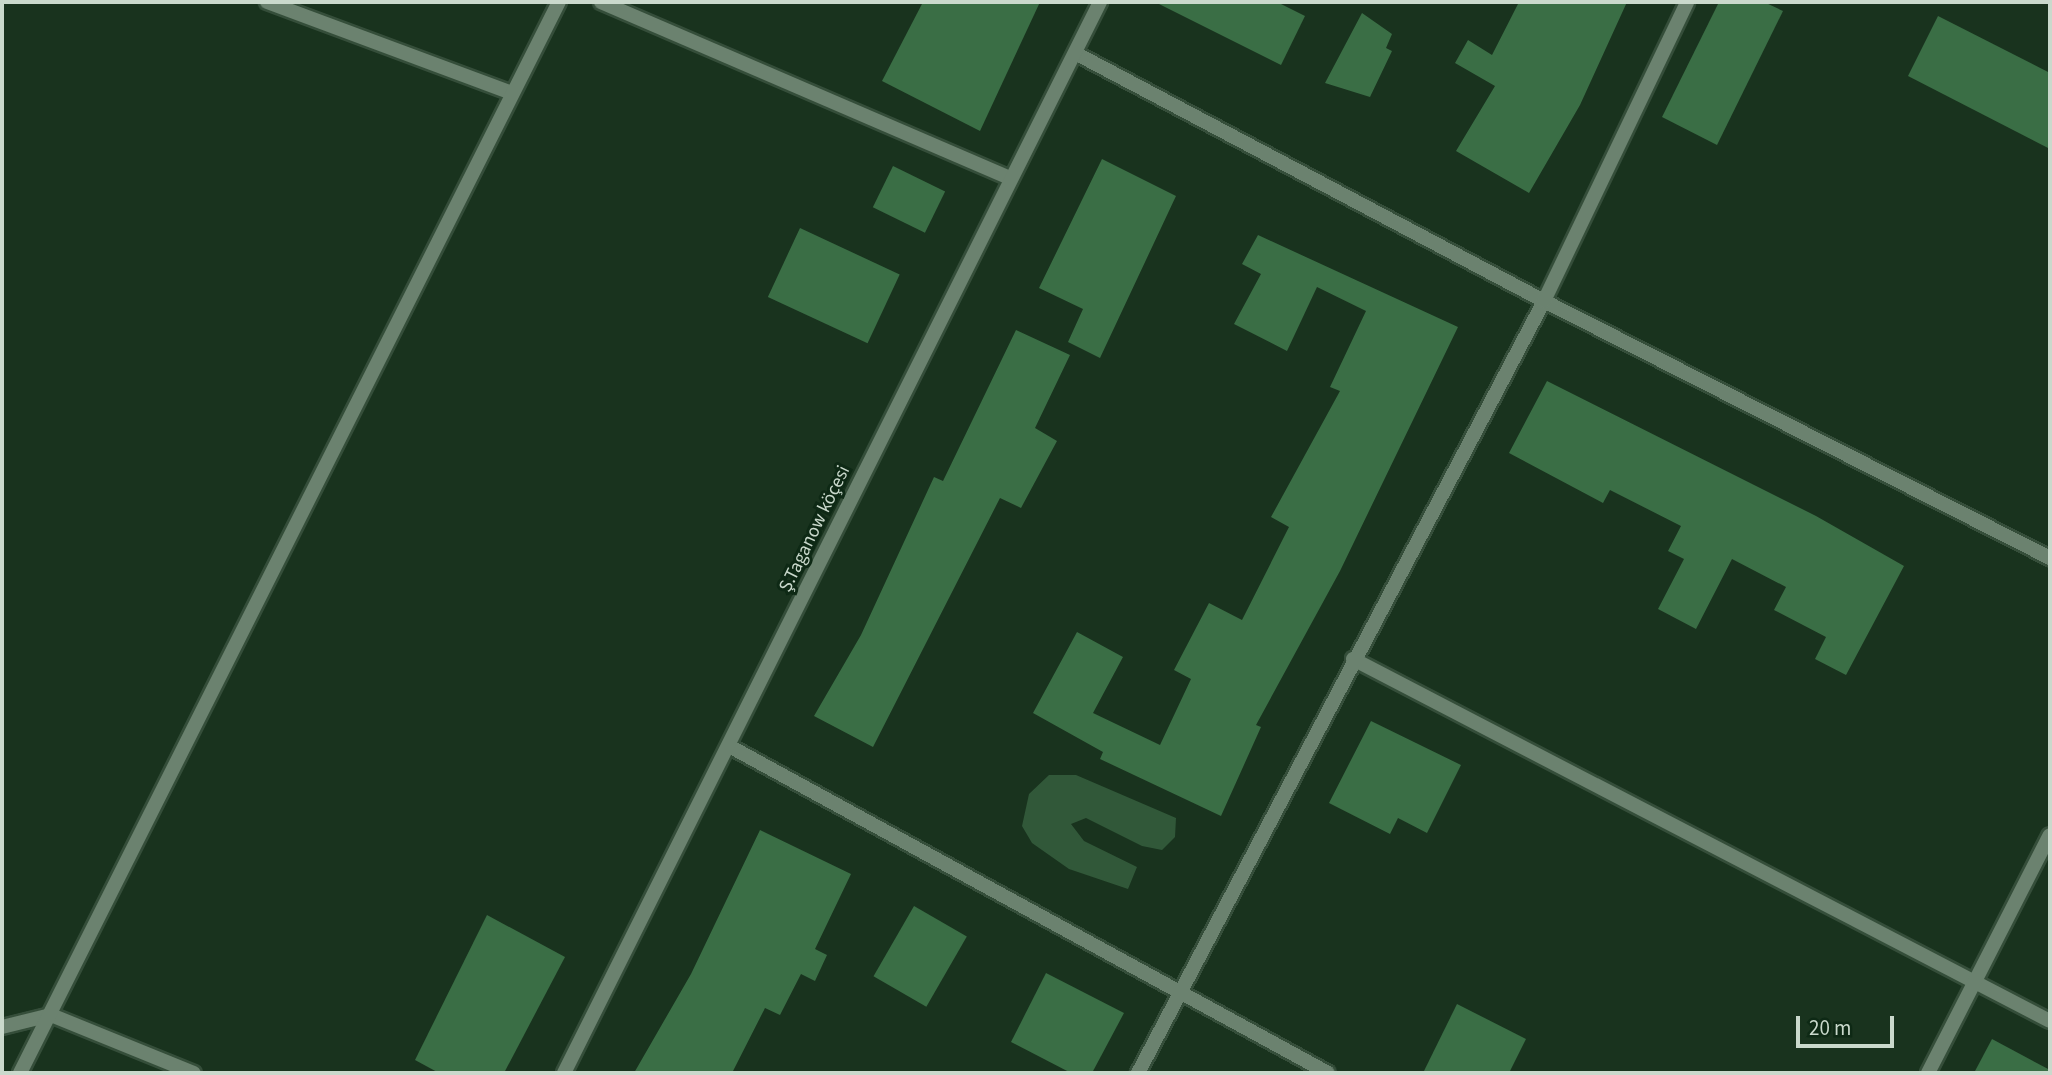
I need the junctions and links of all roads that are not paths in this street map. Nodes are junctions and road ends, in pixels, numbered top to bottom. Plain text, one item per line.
1 (267, 2) edge
2 (559, 2) edge
3 (601, 2) edge
4 (1100, 2) edge
5 (1687, 2) edge
6 (1075, 52) junction
7 (512, 93) junction
8 (1010, 178) junction
9 (1544, 301) junction
10 (2050, 558) edge
11 (1353, 659) junction
12 (729, 746) junction
13 (2050, 835) edge
14 (1976, 984) junction
15 (1178, 993) junction
16 (51, 1015) junction
17 (2050, 1021) edge
18 (2, 1027) edge
19 (20, 1073) edge
20 (194, 1073) edge
21 (564, 1073) edge
22 (1138, 1073) edge
23 (1328, 1073) edge
24 (1928, 1073) edge

1 - 7 street
2 - 7 street
3 - 8 street
4 - 6 street, Ş.Taganow köçesi
5 - 9 street
6 - 8 street, Ş.Taganow köçesi
6 - 9 street
7 - 16 street
8 - 12 street, Ş.Taganow köçesi
9 - 10 street
9 - 11 street
11 - 14 street
11 - 15 street
12 - 15 street
12 - 21 street, Ş.Taganow köçesi
13 - 14 street
14 - 17 street
14 - 24 street
15 - 22 street
15 - 23 street
16 - 18 street
16 - 19 street
16 - 20 street

